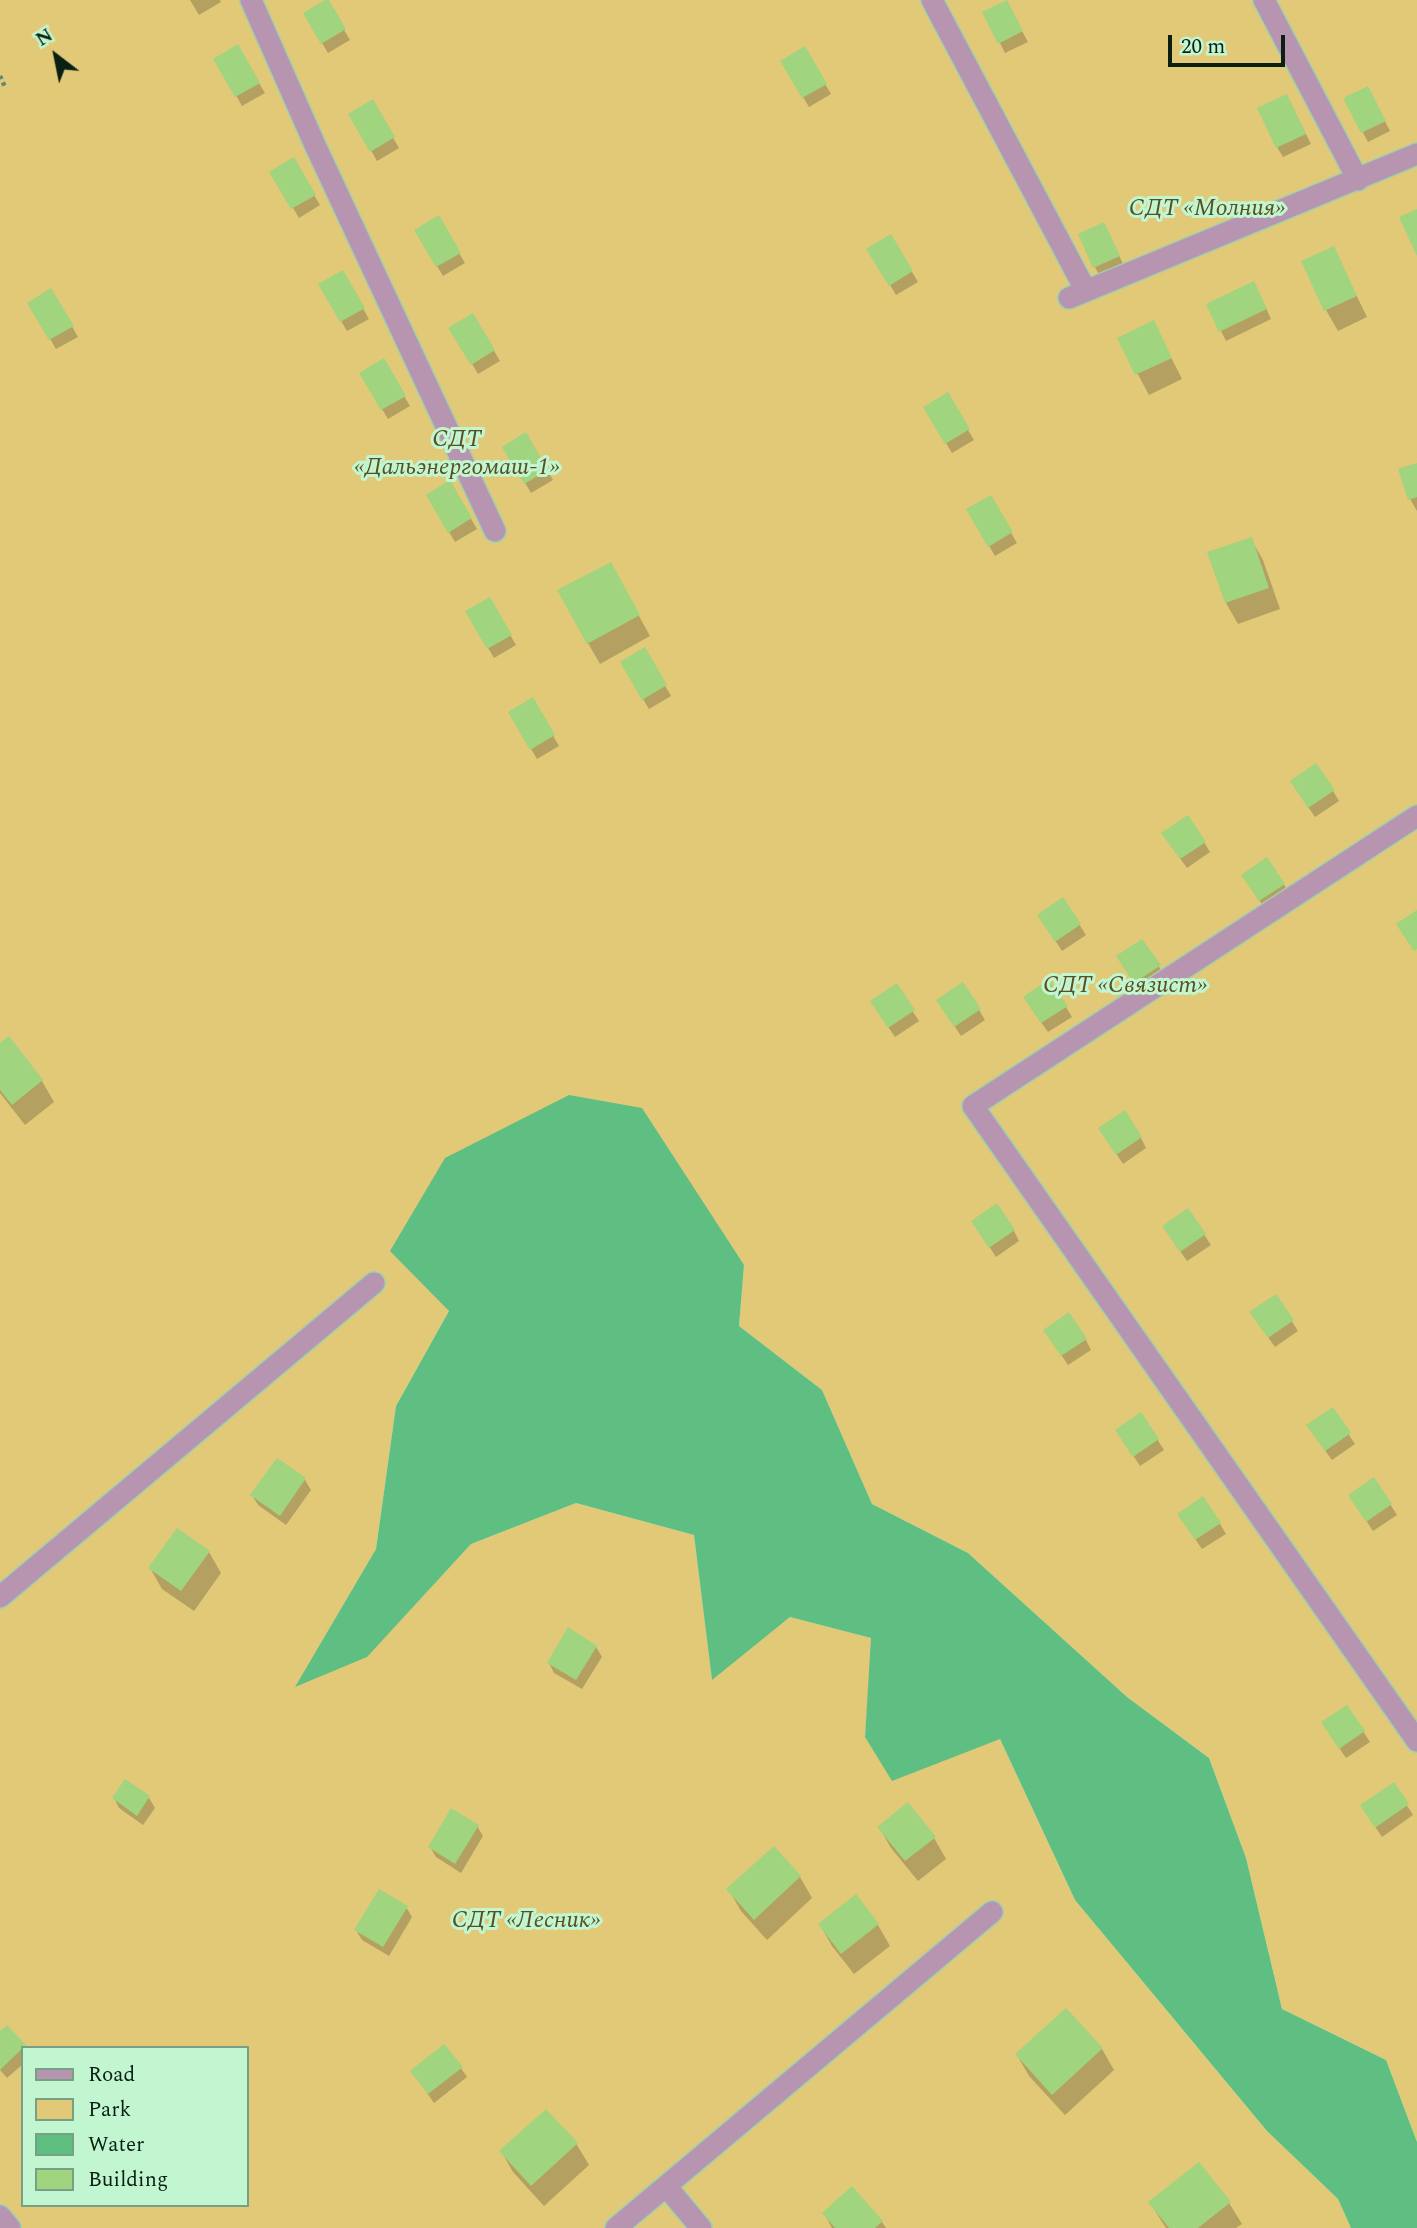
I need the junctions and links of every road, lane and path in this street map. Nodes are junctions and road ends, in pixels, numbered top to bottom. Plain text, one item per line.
1 (251, 0) edge
2 (932, 0) edge
3 (1264, 0) edge
4 (0, 75) edge
5 (5, 87) dead end
6 (1417, 154) edge
7 (1358, 180) junction
8 (495, 531) dead end
9 (1417, 816) edge
10 (374, 1283) dead end
11 (0, 1597) edge
12 (1417, 1741) edge
13 (992, 1912) dead end
14 (666, 2186) junction
15 (0, 2216) edge
16 (10, 2228) edge
17 (616, 2228) edge
18 (701, 2228) edge

1 - 8 lane
2 - 7 lane
3 - 7 lane
4 - 5 path
6 - 7 lane
9 - 12 lane
10 - 11 lane
13 - 14 lane
14 - 17 lane
14 - 18 lane
15 - 16 lane

